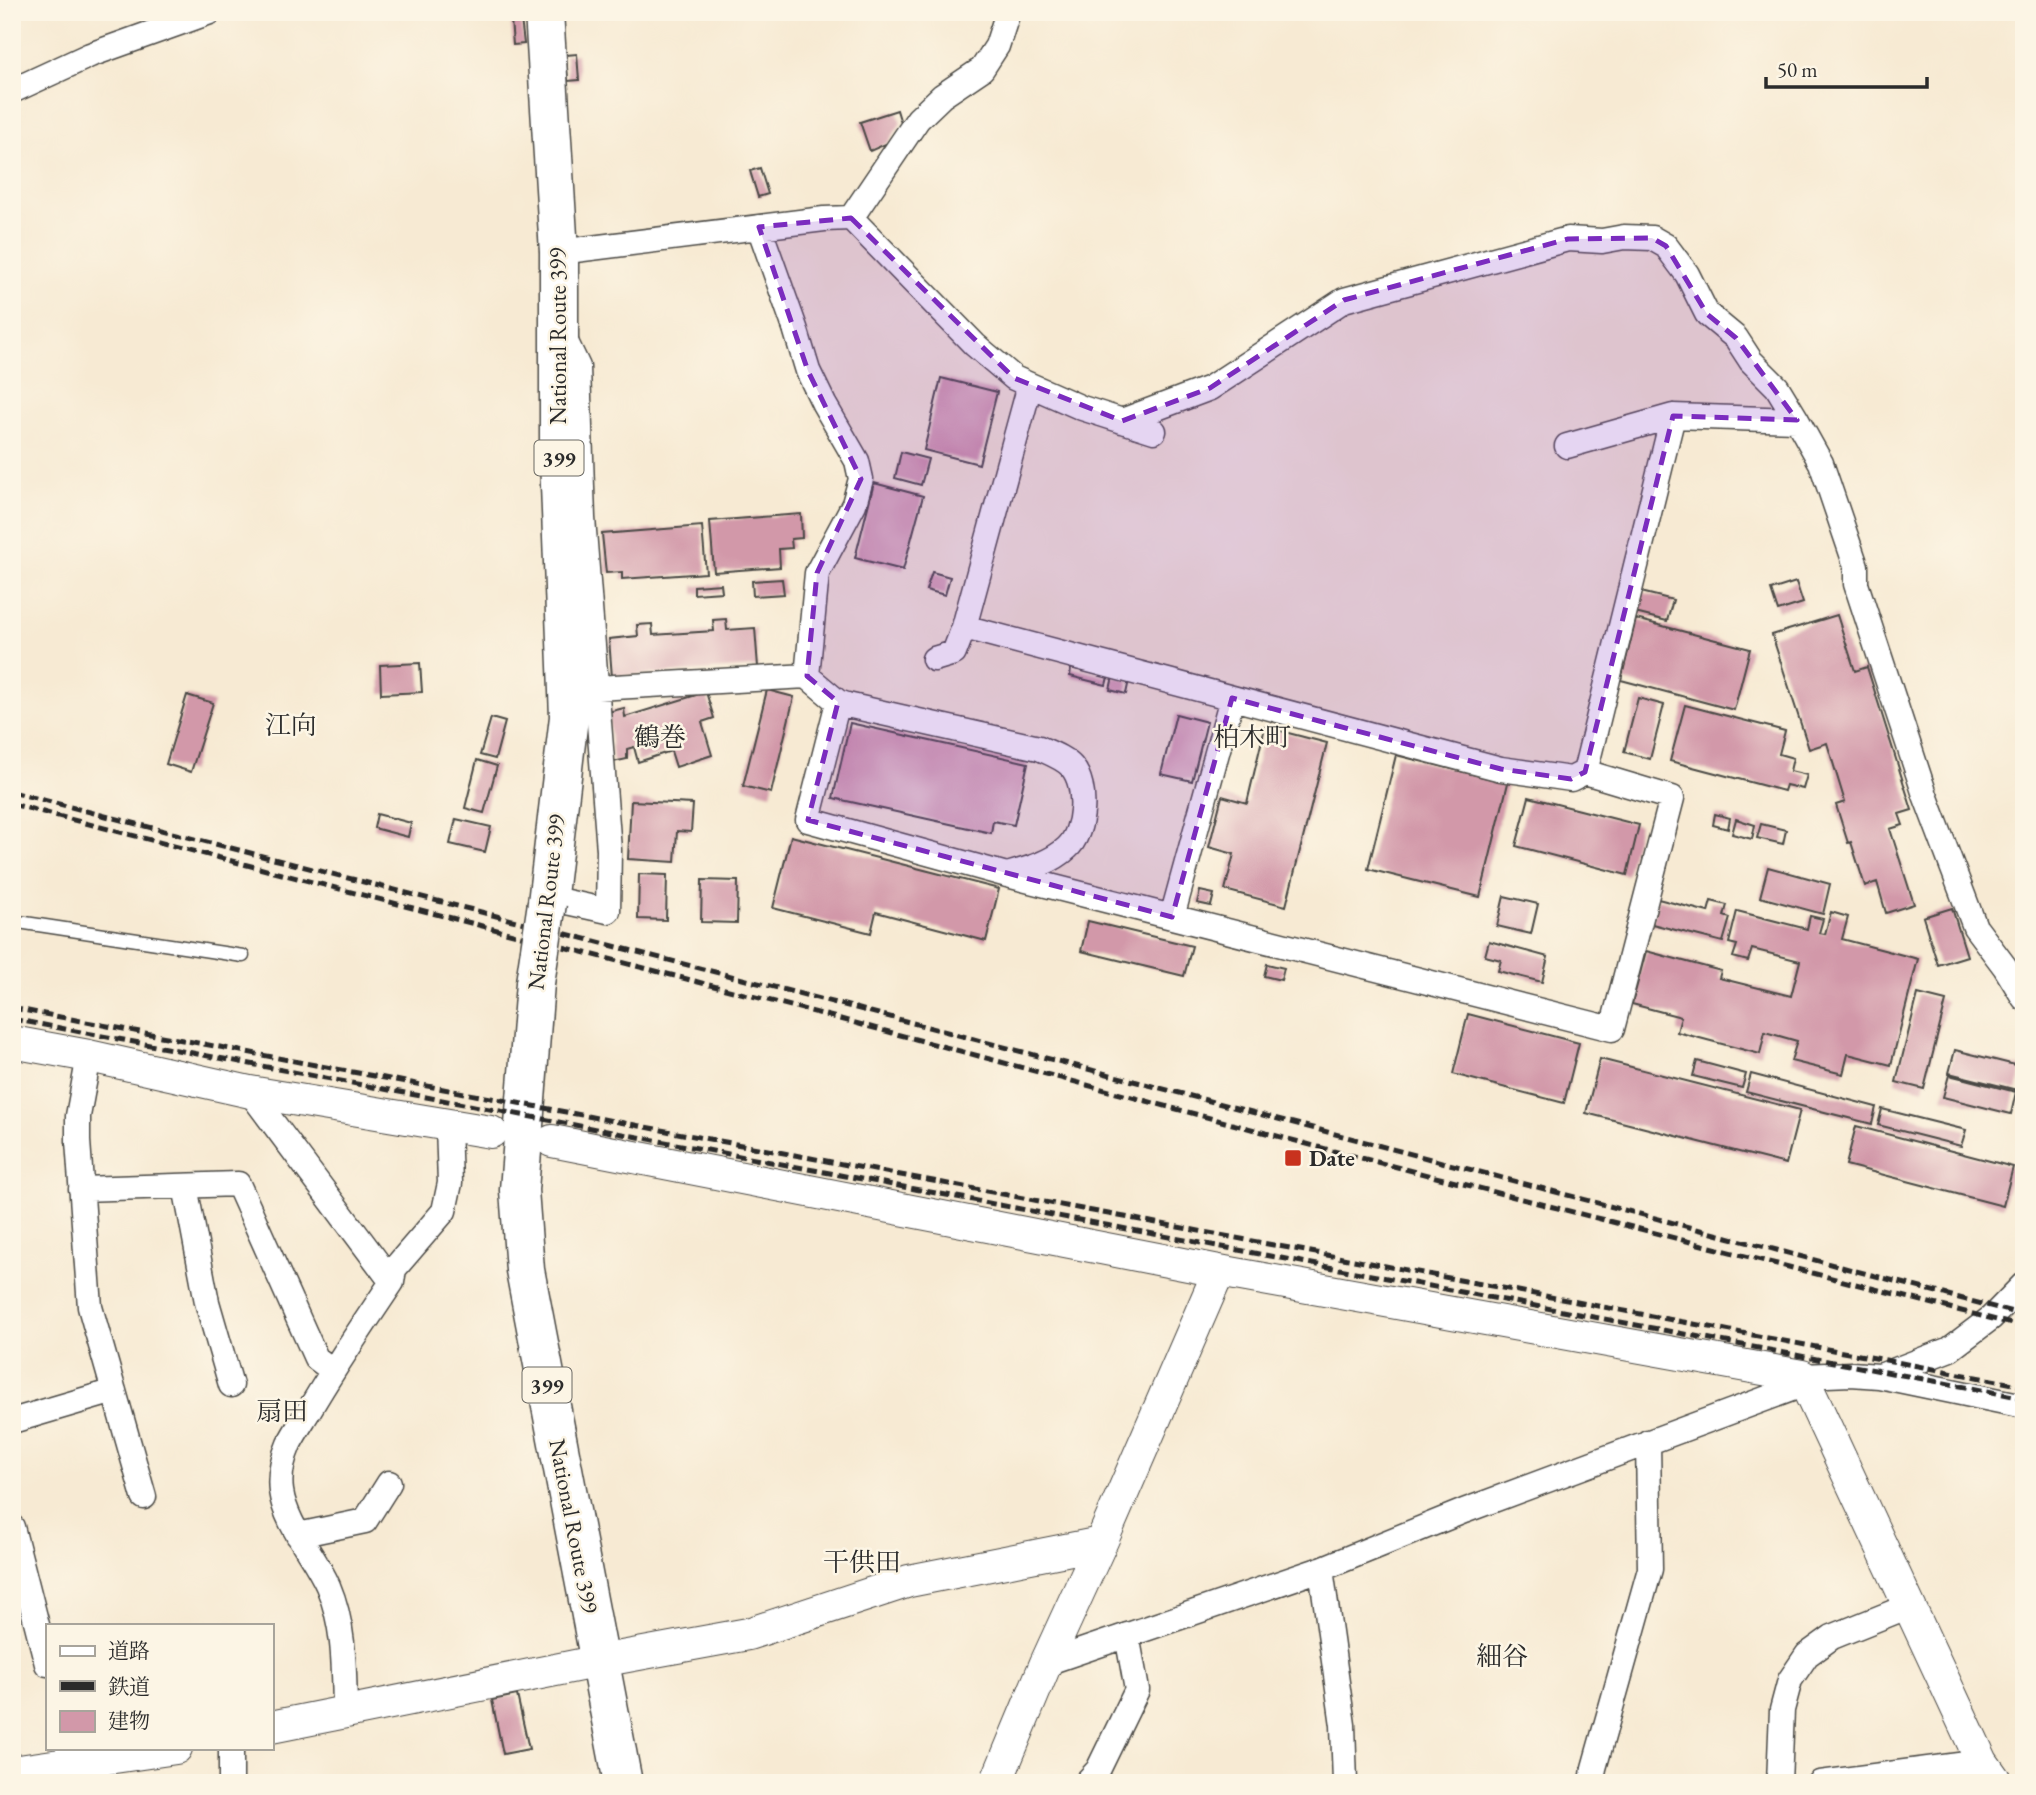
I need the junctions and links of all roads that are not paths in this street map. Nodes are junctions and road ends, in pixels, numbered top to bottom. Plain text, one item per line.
1 (210, 12) edge
2 (544, 12) edge
3 (1008, 12) edge
4 (12, 91) edge
5 (851, 218) junction
6 (759, 227) junction
7 (559, 252) junction
8 (559, 325) junction
9 (1030, 385) junction
10 (1673, 416) junction
11 (1797, 420) junction
12 (1122, 421) junction
13 (1154, 432) dead end
14 (1567, 446) dead end
15 (964, 627) junction
16 (934, 659) dead end
17 (807, 676) junction
18 (597, 688) junction
19 (1233, 698) junction
20 (838, 702) junction
21 (1585, 772) junction
22 (1007, 875) junction
23 (548, 900) junction
24 (1172, 916) junction
25 (12, 922) edge
26 (243, 956) dead end
27 (2024, 998) edge
28 (12, 1042) edge
29 (89, 1056) junction
30 (250, 1092) junction
31 (448, 1126) junction
32 (491, 1132) dead end
33 (552, 1141) dead end
34 (185, 1186) junction
35 (81, 1189) junction
36 (1219, 1270) junction
37 (392, 1282) junction
38 (2024, 1284) edge
39 (332, 1370) junction
40 (1879, 1377) junction
41 (1804, 1380) junction
42 (231, 1385) dead end
43 (114, 1391) junction
44 (2024, 1406) edge
45 (12, 1421) edge
46 (1648, 1442) junction
47 (389, 1483) dead end
48 (145, 1497) dead end
49 (12, 1527) edge
50 (298, 1535) junction
51 (1101, 1544) junction
52 (1321, 1569) junction
53 (1909, 1605) junction
54 (1127, 1635) junction
55 (46, 1660) edge
56 (600, 1661) junction
57 (1046, 1663) junction
58 (345, 1712) junction
59 (273, 1727) edge
60 (164, 1750) edge
61 (231, 1750) edge
62 (73, 1765) edge
63 (12, 1772) edge
64 (1989, 1773) edge
65 (231, 1783) edge
66 (622, 1783) edge
67 (996, 1783) edge
68 (1086, 1783) edge
69 (1345, 1783) edge
70 (1592, 1783) edge
71 (1779, 1783) edge
72 (1820, 1783) edge

1 - 4 street
2 - 7 highway, National Route 399 / 399
3 - 5 street
5 - 6 street
5 - 9 street
6 - 7 street
6 - 17 street
7 - 8 highway, National Route 399 / 399
8 - 18 street
8 - 23 highway, National Route 399 / 399
9 - 12 street
9 - 15 street
10 - 11 street
10 - 14 street
10 - 21 street
11 - 12 street
11 - 27 street
12 - 13 street
15 - 16 street
15 - 19 street
17 - 18 street
17 - 20 street
18 - 23 street
19 - 21 street
19 - 24 street
20 - 22 street
20 - 22 street
21 - 24 street
22 - 24 street
23 - 56 highway, National Route 399 / 399, bridge
25 - 26 lane
28 - 29 street
29 - 30 street
29 - 35 street
30 - 31 street
30 - 37 street
31 - 32 street
31 - 37 street
33 - 36 street
34 - 35 street
34 - 39 street
34 - 42 street
35 - 43 street
36 - 41 street
36 - 51 street
37 - 39 street
38 - 40 street
39 - 50 street
40 - 41 street
40 - 44 street
41 - 46 street
41 - 53 street
43 - 45 street
43 - 48 street
46 - 52 street
46 - 70 street
47 - 50 street
49 - 55 street
50 - 58 street
51 - 56 street
51 - 57 street
52 - 54 street
52 - 69 street
53 - 64 street
53 - 71 street
54 - 57 street
54 - 68 street
56 - 58 street
56 - 66 highway, National Route 399 / 399
57 - 67 street
58 - 59 street
60 - 62 street
61 - 65 street
62 - 63 street
64 - 72 street

